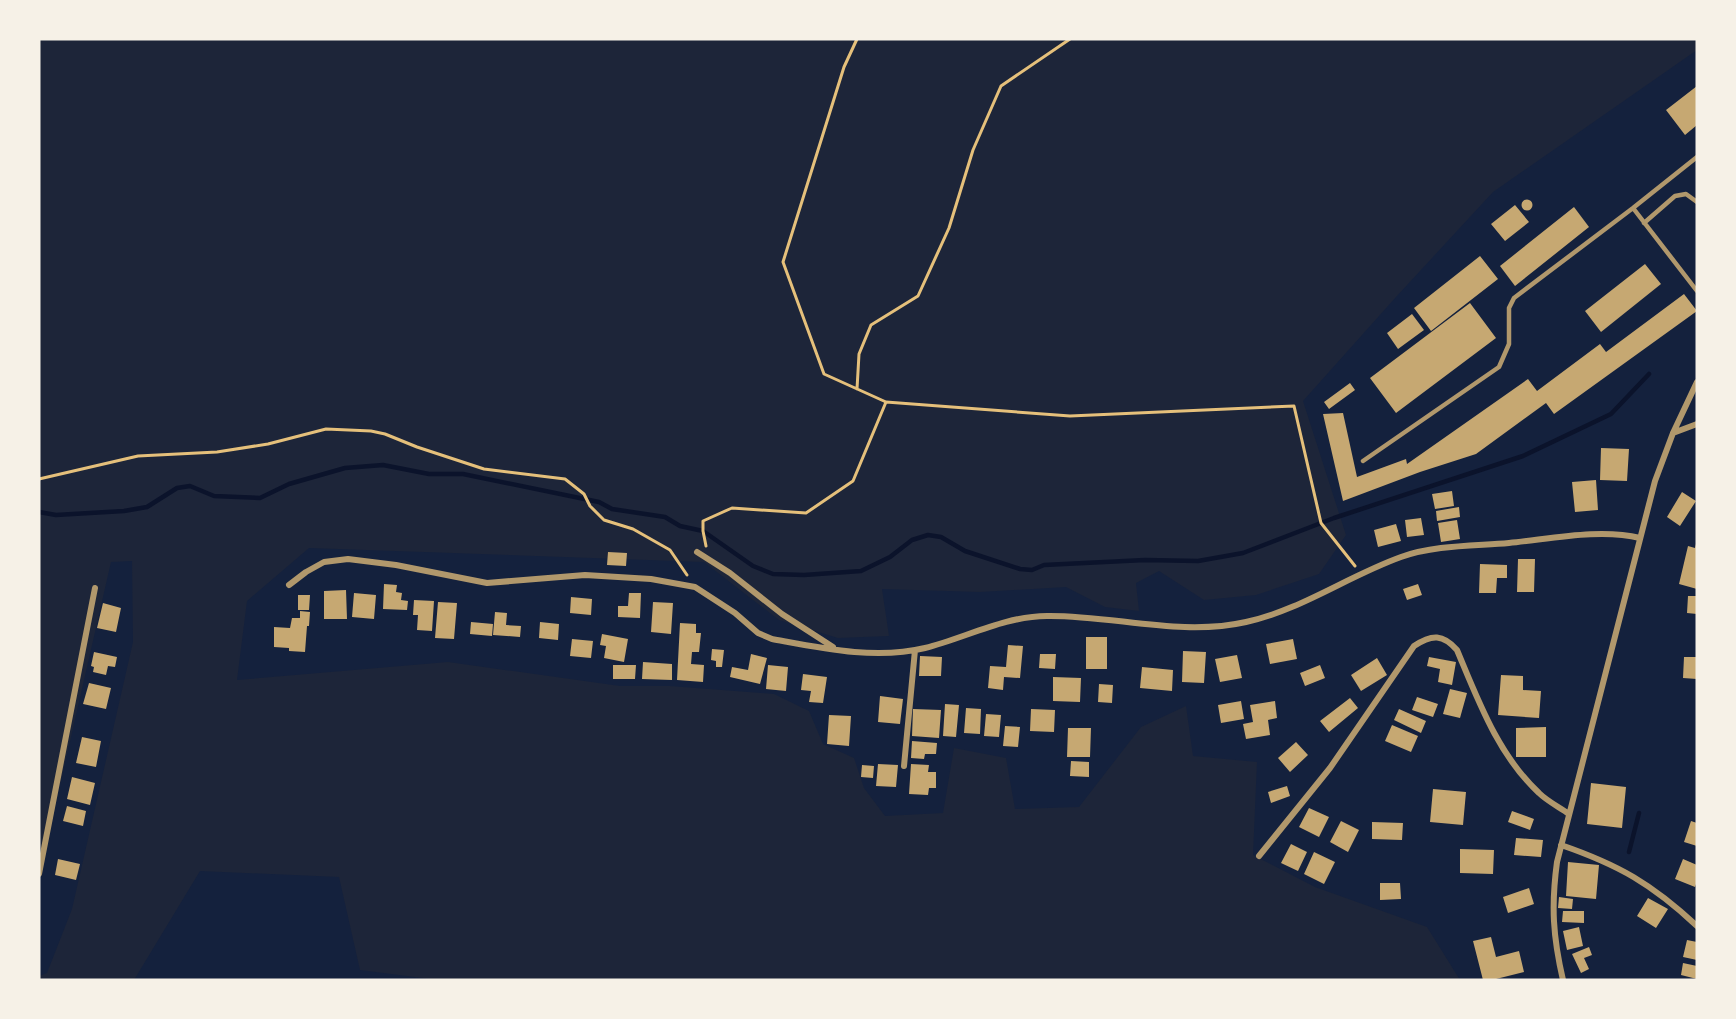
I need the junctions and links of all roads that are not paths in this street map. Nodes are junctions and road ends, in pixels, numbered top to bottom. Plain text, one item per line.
1 (1697, 157) edge
2 (1697, 202) edge
3 (1633, 208) junction
4 (1644, 223) junction
5 (1697, 291) edge
6 (1697, 382) edge
7 (1697, 424) edge
8 (1673, 433) junction
9 (1363, 461) dead end
10 (1640, 538) junction
11 (697, 552) dead end
12 (289, 585) dead end
13 (95, 588) dead end
14 (836, 649) junction
15 (915, 650) junction
16 (904, 766) dead end
17 (1569, 814) junction
18 (1561, 845) junction
19 (1259, 856) dead end
20 (39, 874) edge
21 (1697, 926) edge
22 (1563, 980) edge

1 - 3 lane
2 - 4 lane
3 - 4 lane
3 - 9 lane
4 - 5 lane
6 - 8 street
7 - 8 street
8 - 10 street
10 - 15 street
10 - 17 street
11 - 14 street
12 - 14 street
13 - 20 street
14 - 15 street
15 - 16 street
17 - 18 street
17 - 19 street
18 - 21 street
18 - 22 street

